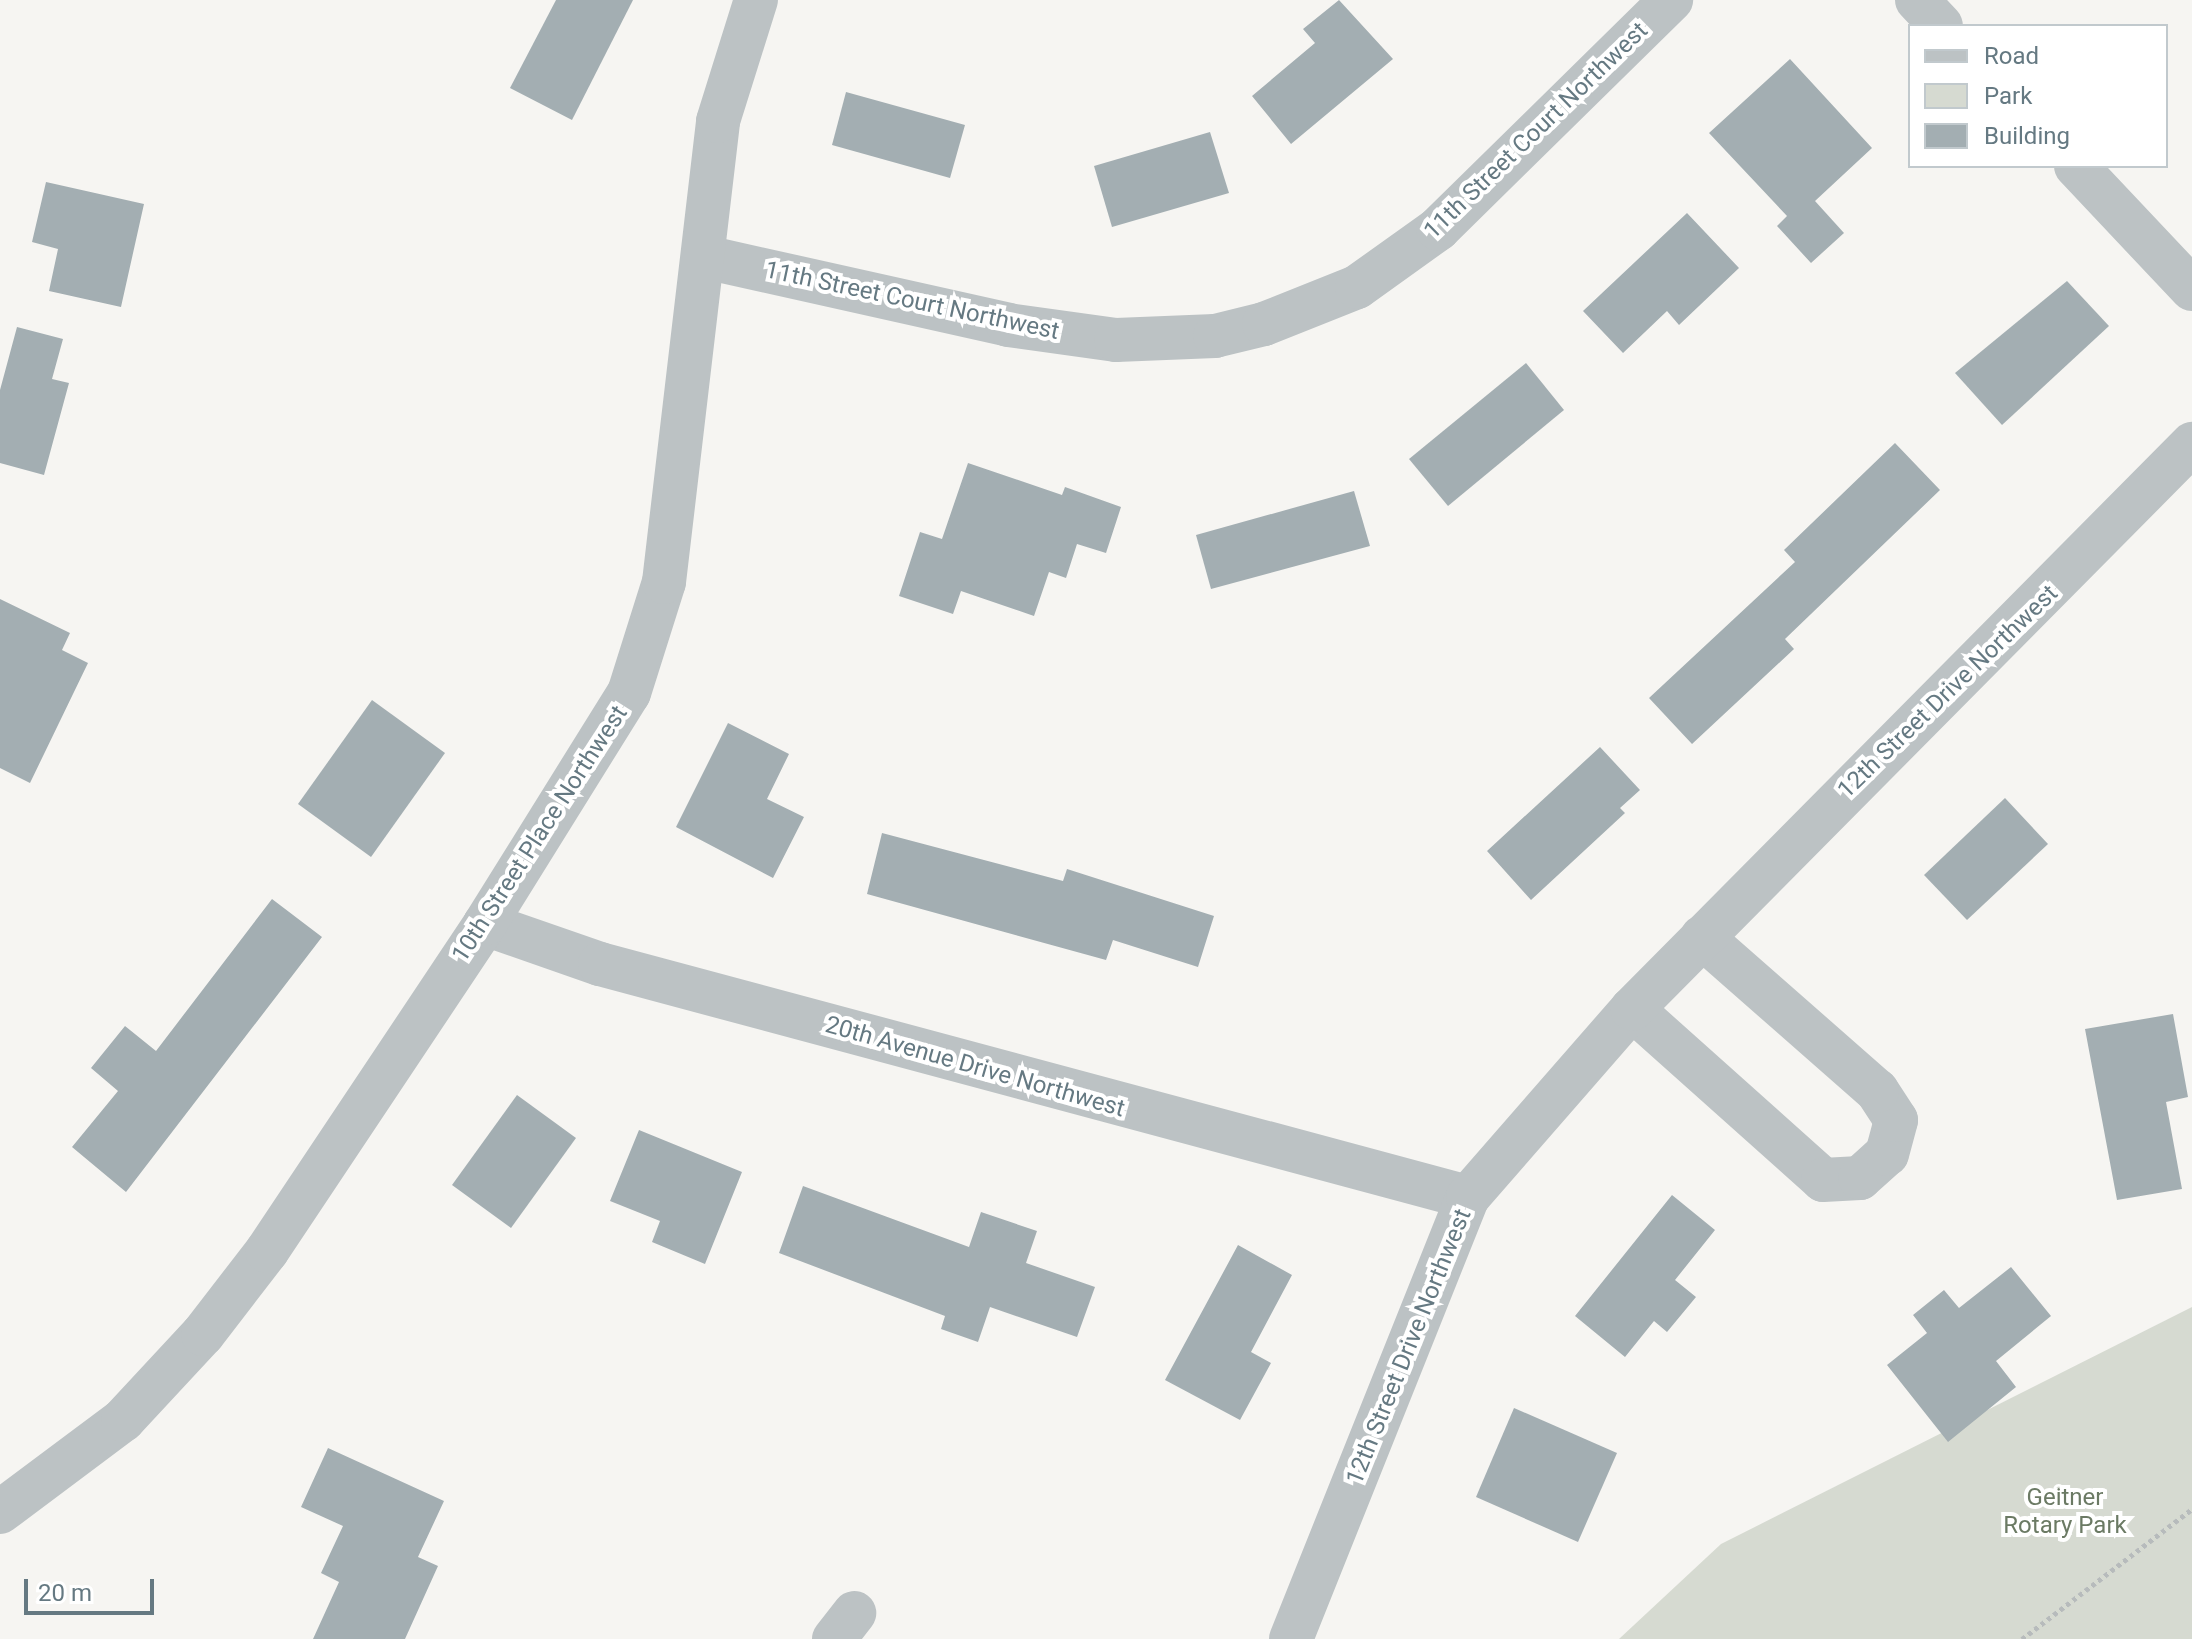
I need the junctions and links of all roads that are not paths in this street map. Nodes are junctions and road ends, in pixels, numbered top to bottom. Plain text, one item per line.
1 (756, 0) edge
2 (1671, 0) edge
3 (1917, 0) edge
4 (1939, 24) edge
5 (2078, 168) edge
6 (705, 257) junction
7 (2192, 289) edge
8 (2192, 444) edge
9 (485, 924) junction
10 (1702, 937) junction
11 (1632, 1009) junction
12 (1468, 1197) junction
13 (0, 1512) edge
14 (1291, 1639) edge

1 - 6 street, 10th Street Place Northwest
2 - 6 street, 11th Street Court Northwest
3 - 4 street
5 - 7 street
6 - 9 street, 10th Street Place Northwest
8 - 10 street, 12th Street Drive Northwest
9 - 12 street, 20th Avenue Drive Northwest
9 - 13 street, 10th Street Place Northwest
10 - 11 street, 12th Street Drive Northwest
10 - 11 street
11 - 12 street, 12th Street Drive Northwest
12 - 14 street, 12th Street Drive Northwest

